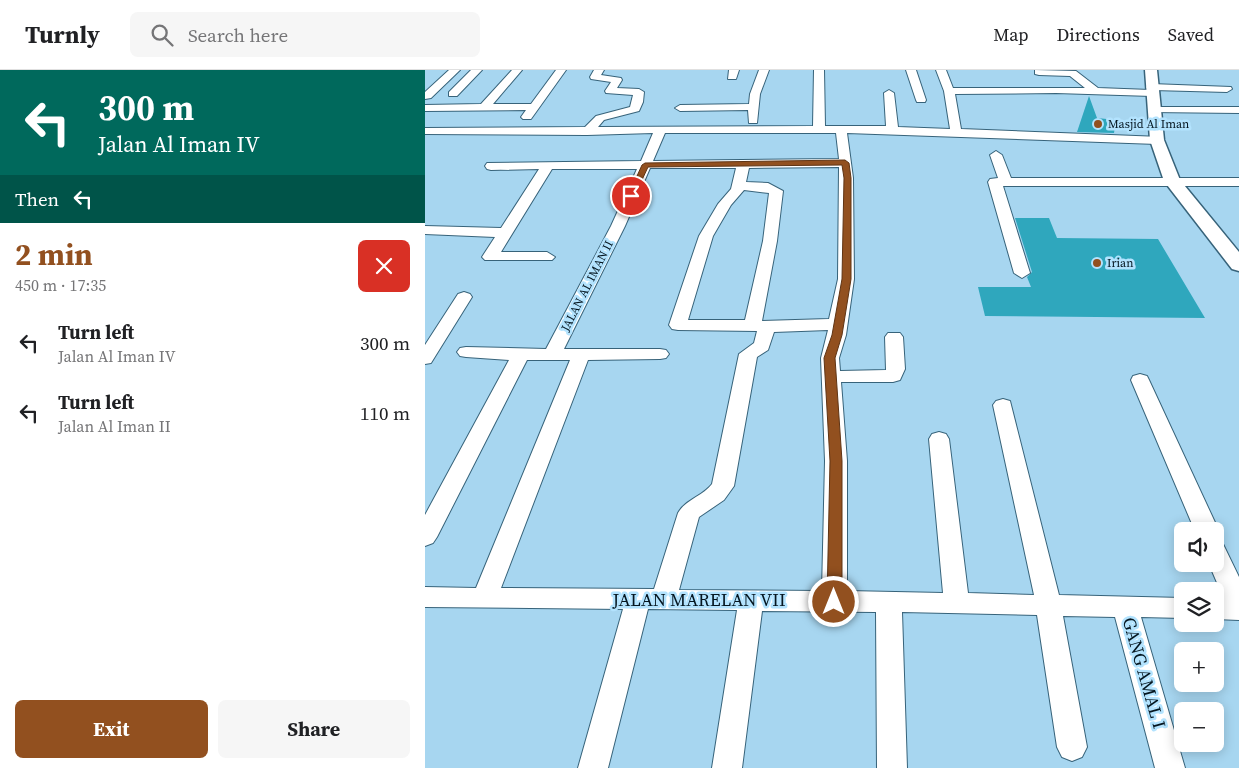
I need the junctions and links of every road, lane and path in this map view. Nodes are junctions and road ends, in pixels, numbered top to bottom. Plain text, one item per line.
1 (455, 70) edge
2 (477, 70) edge
3 (517, 70) edge
4 (561, 70) edge
5 (599, 70) edge
6 (622, 70) edge
7 (764, 70) edge
8 (819, 70) edge
9 (911, 70) edge
10 (941, 70) edge
11 (1151, 70) edge
12 (1043, 75) dead end
13 (617, 80) junction
14 (947, 87) junction
15 (1227, 89) dead end
16 (1094, 90) junction
17 (1152, 90) junction
18 (889, 93) dead end
19 (453, 94) dead end
20 (427, 96) dead end
21 (921, 100) dead end
22 (534, 107) junction
23 (425, 108) edge
24 (484, 108) junction
25 (680, 108) dead end
26 (753, 108) junction
27 (1154, 110) junction
28 (1239, 110) edge
29 (841, 128) junction
30 (819, 129) junction
31 (892, 129) junction
32 (518, 130) junction
33 (753, 130) junction
34 (425, 131) edge
35 (660, 131) junction
36 (956, 131) junction
37 (587, 132) junction
38 (1157, 140) junction
39 (996, 155) dead end
40 (744, 163) junction
41 (845, 163) junction
42 (645, 165) junction
43 (491, 166) dead end
44 (548, 166) junction
45 (1172, 181) junction
46 (1006, 182) junction
47 (1239, 182) edge
48 (738, 186) junction
49 (425, 230) edge
50 (505, 233) junction
51 (547, 257) dead end
52 (1239, 264) edge
53 (1022, 274) dead end
54 (464, 297) dead end
55 (837, 324) junction
56 (759, 326) junction
57 (894, 337) dead end
58 (466, 352) dead end
59 (553, 354) junction
60 (660, 354) dead end
61 (521, 355) junction
62 (581, 355) junction
63 (425, 359) edge
64 (831, 377) junction
65 (1140, 380) dead end
66 (1003, 405) dead end
67 (939, 438) dead end
68 (1203, 522) edge
69 (425, 537) edge
70 (1224, 571) edge
71 (425, 597) edge
72 (484, 598) junction
73 (650, 600) junction
74 (751, 600) junction
75 (834, 602) junction
76 (889, 602) junction
77 (957, 604) junction
78 (1239, 605) edge
79 (1125, 606) junction
80 (1049, 607) junction
81 (1174, 608) edge
82 (1224, 610) edge
83 (1239, 610) edge
84 (1073, 747) dead end
85 (593, 768) edge
86 (727, 768) edge
87 (893, 768) edge
88 (1170, 768) edge

1 - 20 street
2 - 19 street
3 - 24 street
4 - 22 street
5 - 13 street
6 - 13 street
7 - 26 street
8 - 30 street
9 - 21 street
10 - 14 street
11 - 17 main road
12 - 16 street
13 - 37 street
14 - 16 street
14 - 36 street
15 - 17 street
16 - 17 street
17 - 27 main road
18 - 31 street
22 - 24 street
22 - 32 street
23 - 24 street
25 - 26 street
26 - 33 street
27 - 28 street
27 - 38 main road
29 - 30 street
29 - 31 street
29 - 41 street
30 - 33 street
31 - 36 street
32 - 34 street
32 - 37 street
33 - 35 street
35 - 37 street
35 - 42 street, JALAN AL IMAN II
36 - 38 street
38 - 45 main road
39 - 46 street
40 - 41 street
40 - 42 street
40 - 48 street
41 - 55 street
42 - 44 street
42 - 59 street, JALAN AL IMAN II
43 - 44 street
44 - 50 street
45 - 46 street
45 - 47 street
45 - 52 main road
46 - 53 street
48 - 56 street
48 - 56 street
49 - 50 street
50 - 51 street
54 - 63 street
55 - 56 street
55 - 64 street
56 - 73 street
57 - 64 street
58 - 61 street
59 - 61 street
59 - 62 street, JALAN AL IMAN II
60 - 62 street, JALAN AL IMAN II
61 - 69 street
62 - 72 street
64 - 75 street
65 - 68 street
66 - 80 street
67 - 77 street
70 - 78 street
71 - 72 street, JALAN MARELAN VII
72 - 73 street, JALAN MARELAN VII
73 - 74 street, JALAN MARELAN VII
73 - 85 street
74 - 75 street, JALAN MARELAN VII
74 - 86 street
75 - 76 street, JALAN MARELAN VII
76 - 77 street, JALAN MARELAN VII
76 - 87 street
77 - 80 street, JALAN MARELAN VII
79 - 80 street, JALAN MARELAN VII
79 - 81 street, JALAN MARELAN VII
79 - 88 street, GANG AMAL I
80 - 84 street
82 - 83 street

